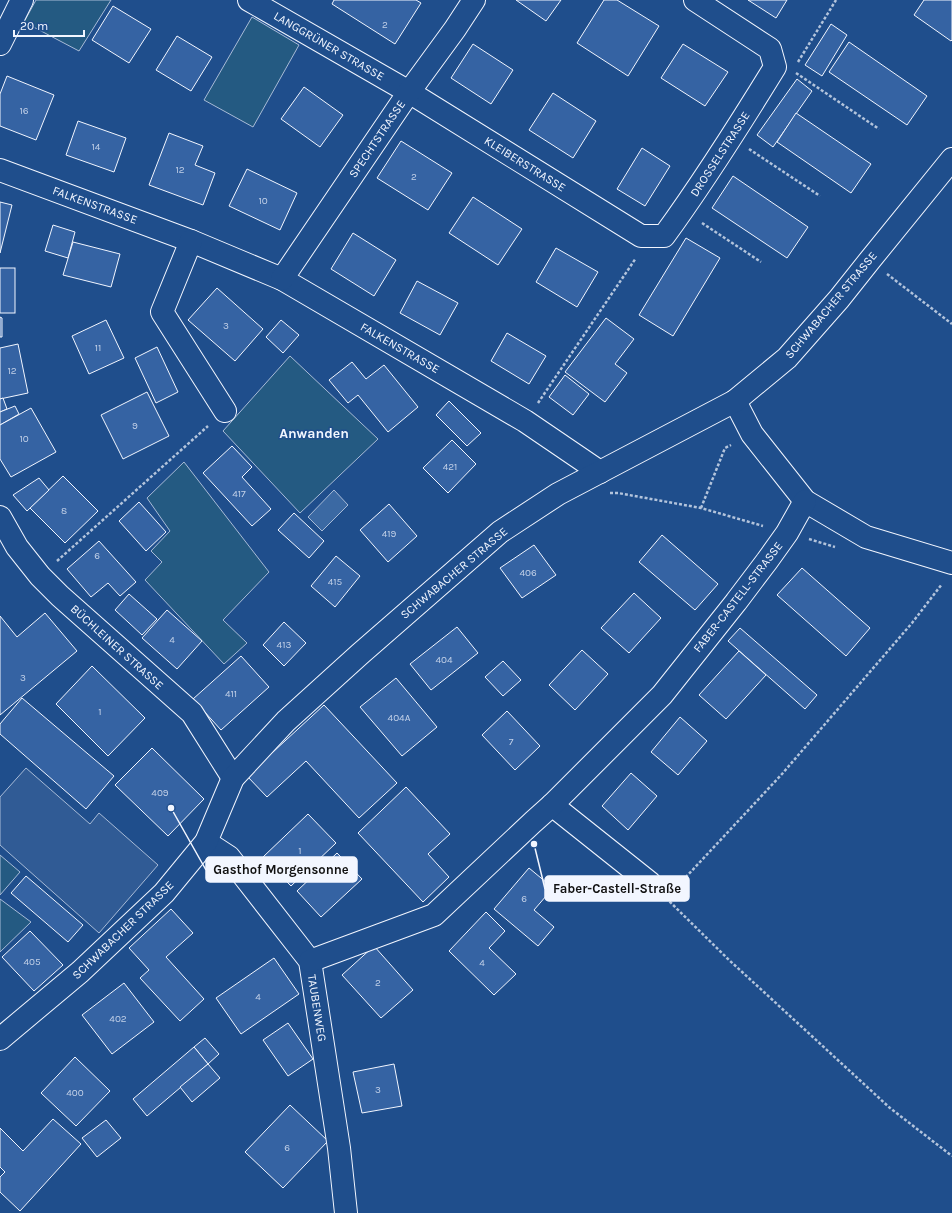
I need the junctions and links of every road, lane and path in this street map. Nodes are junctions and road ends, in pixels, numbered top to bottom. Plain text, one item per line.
1 (22, 0) edge
2 (249, 0) edge
3 (474, 0) edge
4 (695, 0) edge
5 (836, 0) edge
6 (0, 44) edge
7 (779, 62) junction
8 (409, 92) junction
9 (879, 128) dead end
10 (732, 137) junction
11 (952, 159) edge
12 (0, 170) edge
13 (820, 196) dead end
14 (683, 210) junction
15 (641, 236) junction
16 (191, 241) junction
17 (870, 260) junction
18 (762, 262) dead end
19 (282, 279) junction
20 (952, 324) edge
21 (735, 401) junction
22 (225, 411) joint
23 (525, 422) junction
24 (752, 434) junction
25 (600, 472) junction
26 (603, 493) dead end
27 (805, 501) junction
28 (701, 508) junction
29 (0, 517) edge
30 (787, 533) junction
31 (840, 548) dead end
32 (949, 571) edge
33 (40, 576) junction
34 (233, 778) junction
35 (552, 805) junction
36 (206, 842) junction
37 (650, 883) joint
38 (666, 898) junction
39 (310, 961) junction
40 (0, 1039) edge
41 (952, 1156) edge
42 (346, 1213) edge

1 - 6 street
2 - 8 street, LANGGRÜNER STRASSE
3 - 8 street, SPECHTSTRASSE
4 - 7 street
5 - 7 path
7 - 9 path
7 - 10 street, DROSSELSTRASSE
8 - 15 street, KLEIBERSTRASSE
8 - 19 street, SPECHTSTRASSE
10 - 13 path
10 - 14 street, DROSSELSTRASSE
11 - 17 street, SCHWABACHER STRASSE
12 - 16 street, FALKENSTRASSE
14 - 15 street, DROSSELSTRASSE
14 - 18 path
15 - 23 path
16 - 19 street, FALKENSTRASSE
16 - 22 street
17 - 20 path
17 - 21 street, SCHWABACHER STRASSE
19 - 23 street, FALKENSTRASSE
21 - 24 street
21 - 25 street, SCHWABACHER STRASSE
22 - 33 path
23 - 25 street, FALKENSTRASSE
24 - 27 street
24 - 28 path
25 - 34 street, SCHWABACHER STRASSE
26 - 28 path
27 - 30 street, FABER-CASTELL-STRASSE
27 - 32 street
28 - 30 path
29 - 33 street, BÜCHLEINER STRASSE
30 - 31 path
30 - 35 street, FABER-CASTELL-STRASSE
32 - 38 path
33 - 34 street, BÜCHLEINER STRASSE
34 - 36 street, SCHWABACHER STRASSE
35 - 37 street
35 - 39 street, FABER-CASTELL-STRASSE
36 - 39 street, TAUBENWEG
36 - 40 street, SCHWABACHER STRASSE
37 - 38 path
38 - 41 path
39 - 42 street, TAUBENWEG

